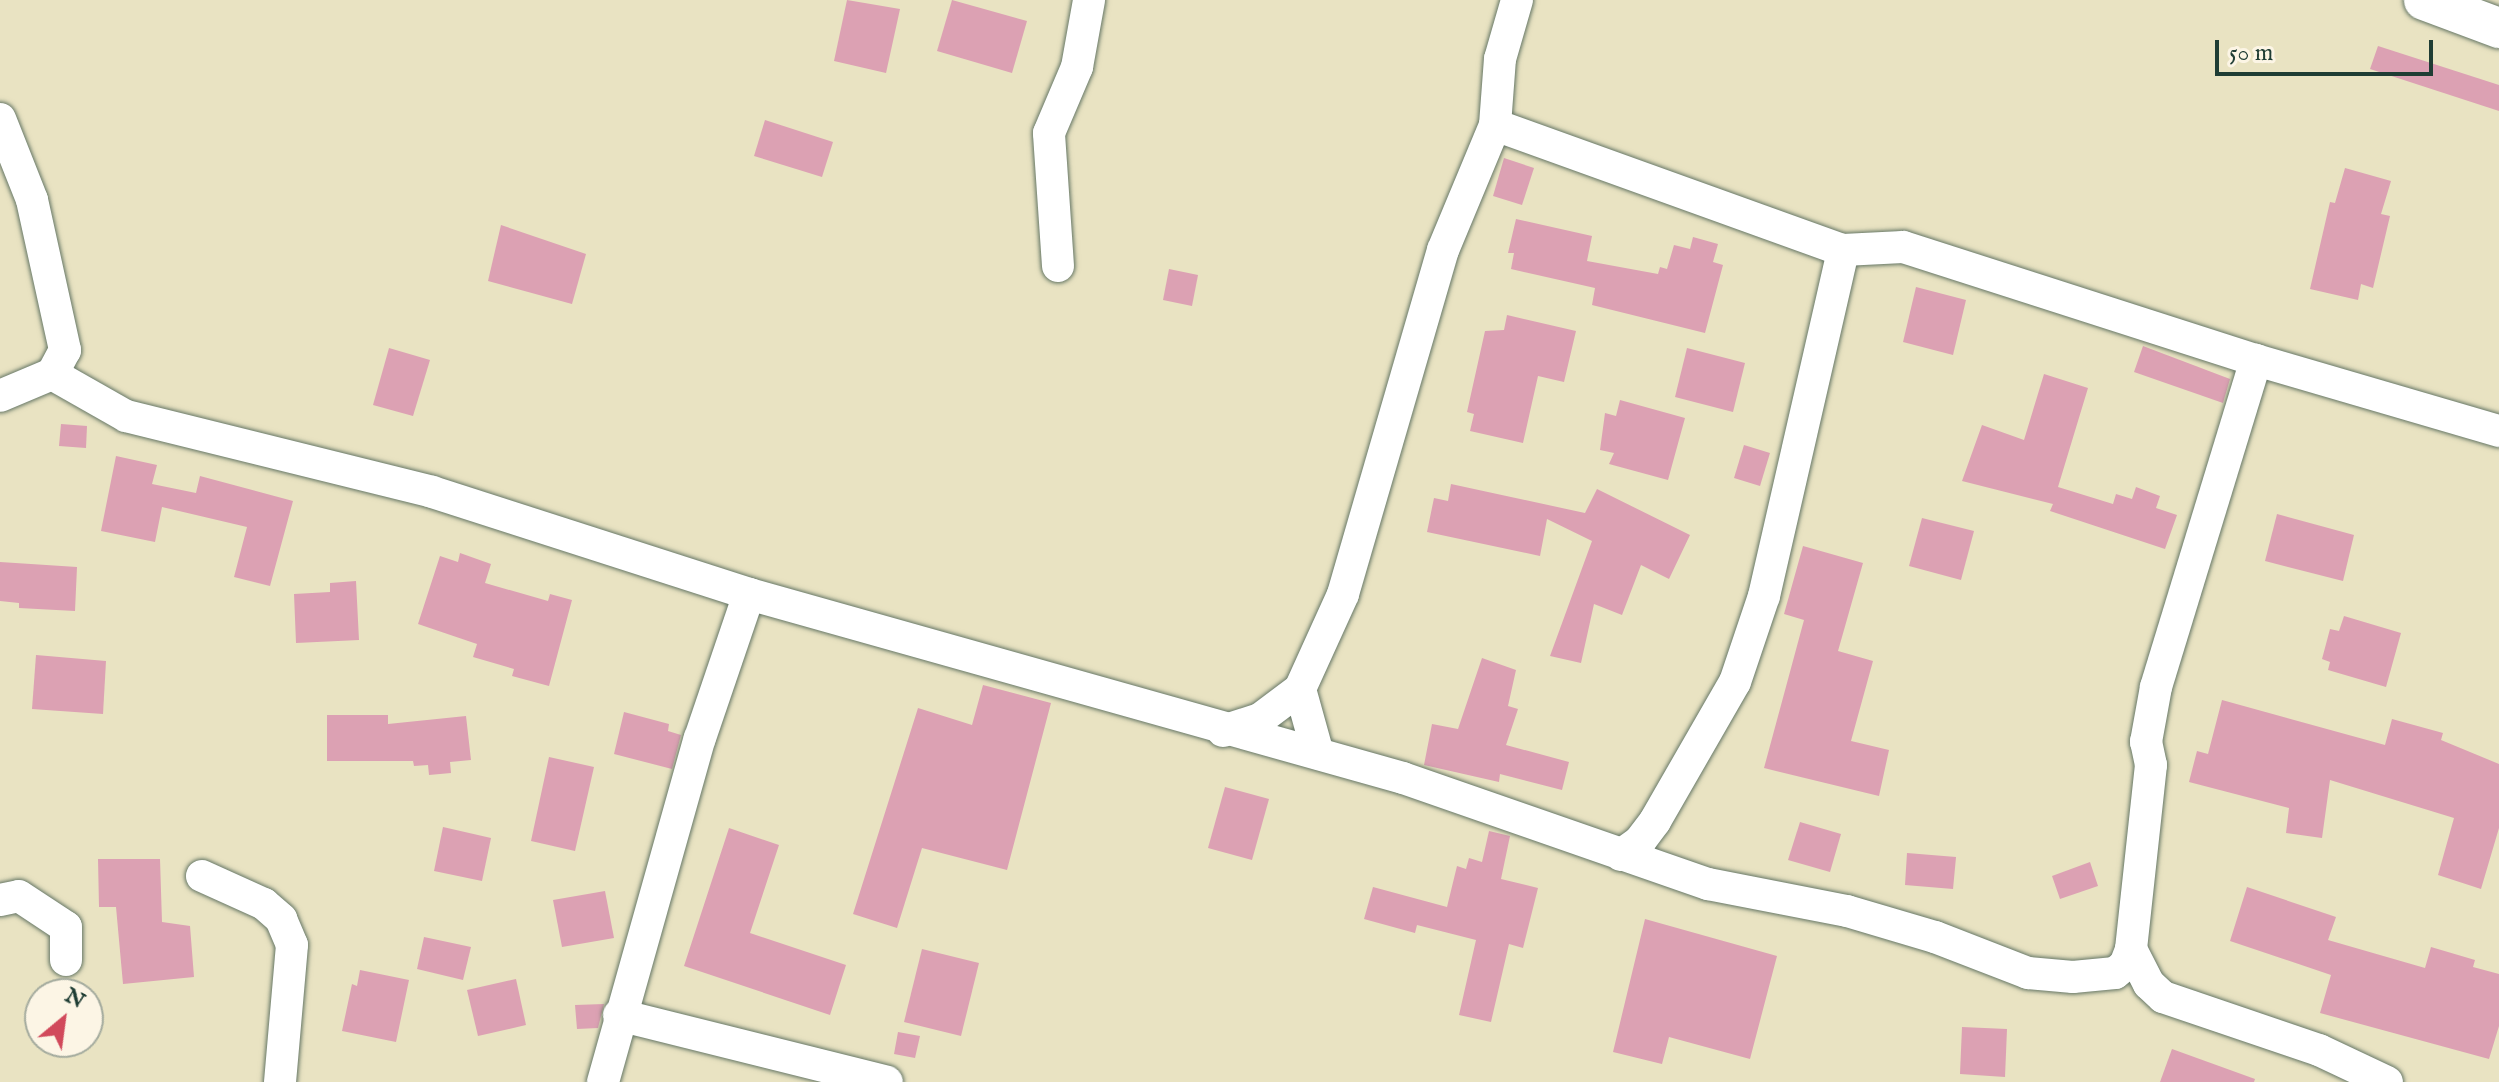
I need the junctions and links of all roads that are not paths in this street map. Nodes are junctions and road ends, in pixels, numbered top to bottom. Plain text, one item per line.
1 (1089, 0) edge
2 (1517, 0) edge
3 (2424, 0) edge
4 (2499, 28) edge
5 (0, 119) edge
6 (1495, 125) junction
7 (1843, 250) junction
8 (1058, 266) dead end
9 (2256, 360) junction
10 (52, 374) junction
11 (0, 396) edge
12 (2499, 431) edge
13 (749, 594) junction
14 (1300, 689) junction
15 (1223, 731) junction
16 (1318, 754) junction
17 (1621, 855) junction
18 (202, 876) dead end
19 (0, 900) edge
20 (2131, 949) junction
21 (66, 960) dead end
22 (619, 1015) junction
23 (280, 1082) edge
24 (603, 1082) edge
25 (887, 1082) edge
26 (2387, 1082) edge

1 - 8 street
2 - 6 street
3 - 4 street
5 - 10 street
6 - 7 street
6 - 14 street
7 - 9 street
7 - 17 street
9 - 12 street
9 - 20 street
10 - 11 street
10 - 13 street
13 - 15 street
13 - 22 street
14 - 15 street
14 - 16 street
15 - 16 street
16 - 17 street
17 - 20 street
18 - 23 street
19 - 21 street
20 - 26 street
22 - 24 street
22 - 25 street

